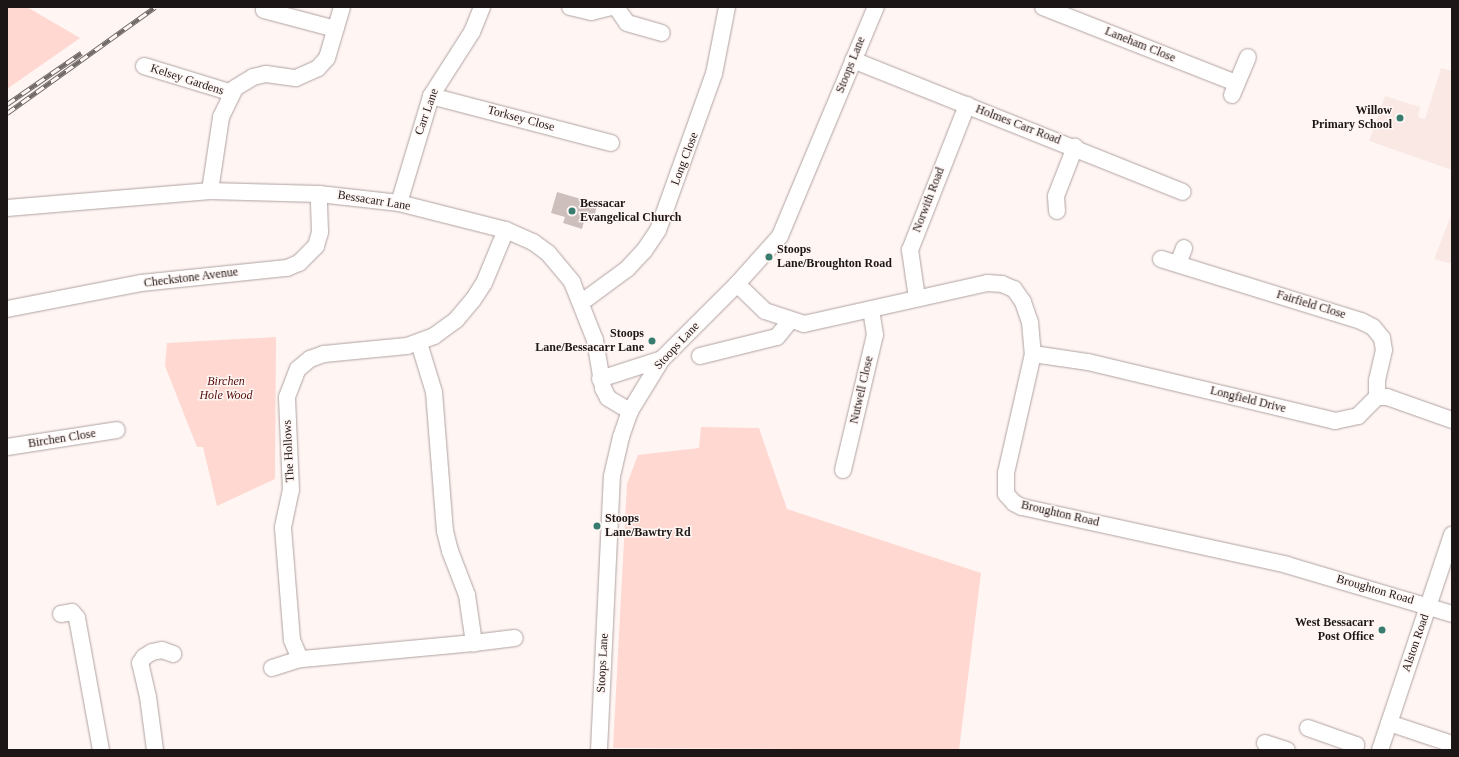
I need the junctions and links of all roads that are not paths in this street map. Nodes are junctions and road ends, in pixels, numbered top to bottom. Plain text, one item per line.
1 (342, 7) edge
2 (482, 7) edge
3 (570, 7) edge
4 (611, 7) edge
5 (616, 7) edge
6 (727, 7) edge
7 (876, 7) edge
8 (1044, 7) edge
9 (265, 9) edge
10 (336, 29) junction
11 (662, 33) dead end
12 (1248, 58) dead end
13 (853, 60) junction
14 (144, 66) dead end
15 (230, 95) junction
16 (431, 96) junction
17 (967, 105) junction
18 (611, 143) dead end
19 (1075, 147) junction
20 (210, 191) junction
21 (1183, 192) dead end
22 (319, 194) junction
23 (400, 203) junction
24 (7, 208) edge
25 (1057, 211) dead end
26 (506, 230) junction
27 (1184, 248) dead end
28 (1161, 259) dead end
29 (1178, 264) junction
30 (737, 284) junction
31 (917, 298) junction
32 (582, 302) junction
33 (7, 309) edge
34 (871, 309) junction
35 (791, 320) junction
36 (419, 343) junction
37 (1033, 354) junction
38 (700, 356) dead end
39 (662, 359) junction
40 (600, 379) junction
41 (1378, 397) junction
42 (630, 411) junction
43 (1452, 420) edge
44 (117, 430) dead end
45 (7, 447) edge
46 (843, 470) dead end
47 (1452, 535) edge
48 (1429, 605) junction
49 (61, 614) dead end
50 (1452, 614) edge
51 (515, 638) dead end
52 (474, 642) junction
53 (173, 654) dead end
54 (300, 659) junction
55 (272, 668) dead end
56 (1389, 723) junction
57 (1308, 728) dead end
58 (1265, 743) dead end
59 (1452, 744) edge
60 (101, 750) edge
61 (155, 750) edge
62 (599, 750) edge
63 (1287, 750) edge
64 (1354, 750) edge
65 (1380, 750) edge

1 - 10 street, Kelsey Gardens
2 - 16 street, Carr Lane
3 - 4 street
5 - 11 street
6 - 32 street, Long Close
7 - 13 street, Stoops Lane
8 - 12 street, Laneham Close
9 - 10 street
10 - 15 street, Kelsey Gardens
13 - 17 street, Holmes Carr Road
13 - 30 street, Stoops Lane
14 - 15 street, Kelsey Gardens
15 - 20 street, Kelsey Gardens
16 - 18 street, Torksey Close
16 - 23 street, Carr Lane
17 - 19 street, Holmes Carr Road
17 - 31 street, Norwith Road
19 - 21 street, Holmes Carr Road
19 - 25 street
20 - 22 street, Bessacarr Lane
20 - 24 street, Bessacarr Lane
22 - 23 street, Bessacarr Lane
22 - 33 street, Checkstone Avenue
23 - 26 street, Bessacarr Lane
26 - 32 street, Bessacarr Lane
26 - 36 street, The Hollows
27 - 29 street
28 - 29 street, Fairfield Close
29 - 41 street, Fairfield Close
30 - 35 street, Broughton Road
30 - 39 street, Stoops Lane
31 - 34 street, Broughton Road
31 - 37 street, Broughton Road
32 - 40 street, Bessacarr Lane
34 - 35 street, Broughton Road
34 - 46 street, Nutwell Close
35 - 38 street
36 - 52 street
36 - 54 street, The Hollows
37 - 41 street, Longfield Drive
37 - 48 street, Broughton Road
39 - 40 street
39 - 42 street, Stoops Lane
40 - 42 street, Bessacarr Lane
41 - 43 street
42 - 62 street, Stoops Lane
44 - 45 street, Birchen Close
47 - 48 street, Alston Road
48 - 50 street, Broughton Road
48 - 56 street, Alston Road
49 - 60 street
51 - 52 street
52 - 54 street
53 - 61 street
54 - 55 street
56 - 59 street
56 - 65 street, Alston Road
57 - 64 street
58 - 63 street

